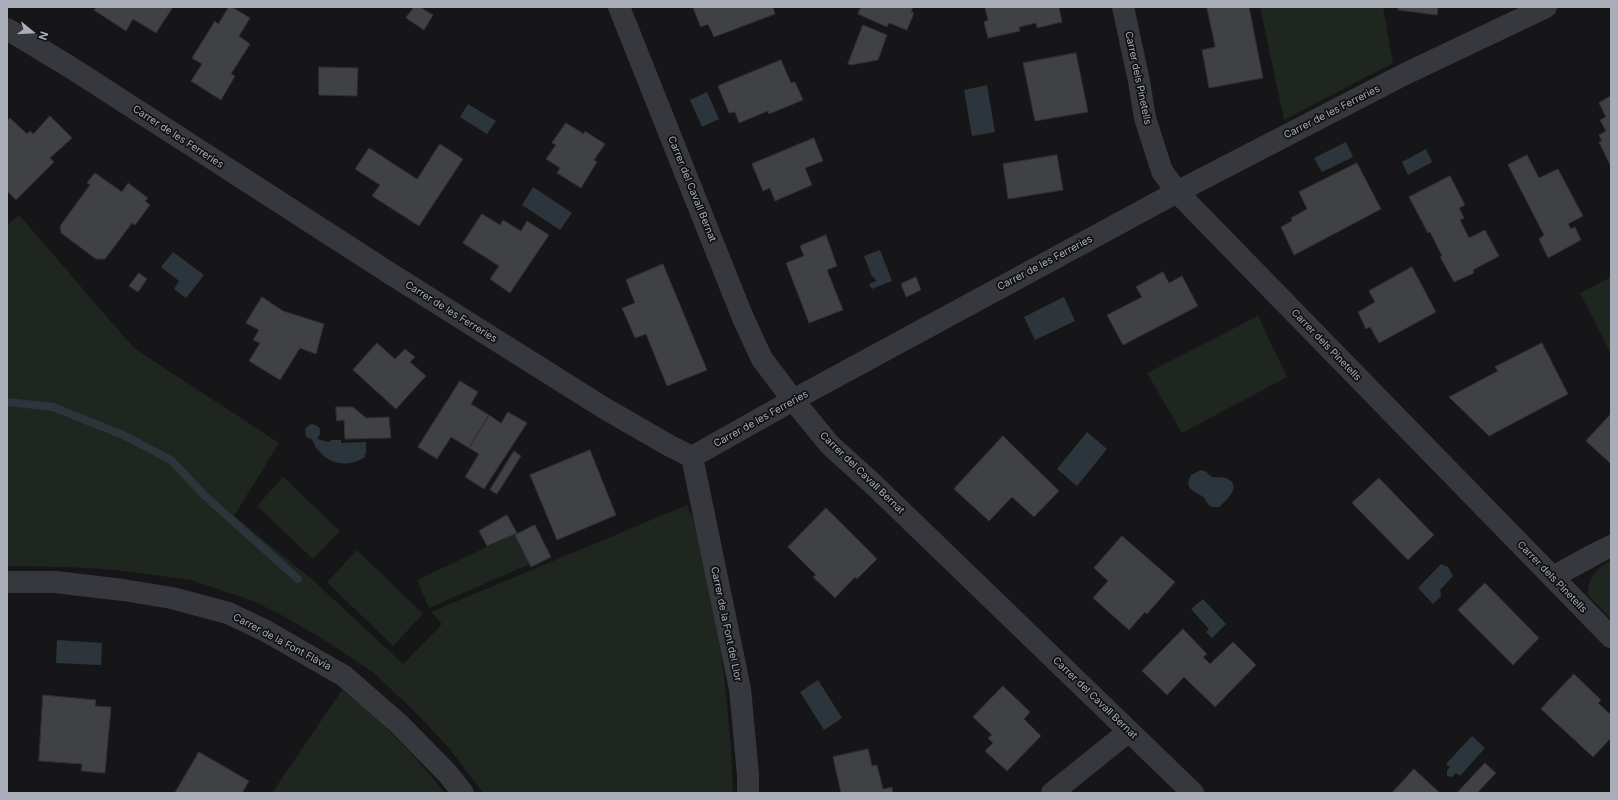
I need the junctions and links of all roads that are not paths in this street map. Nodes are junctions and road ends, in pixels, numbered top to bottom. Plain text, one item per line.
1 (619, 7) edge
2 (1123, 7) edge
3 (1546, 7) edge
4 (7, 29) edge
5 (1176, 192) junction
6 (793, 400) junction
7 (692, 457) junction
8 (1611, 546) edge
9 (1553, 577) junction
10 (7, 582) edge
11 (1611, 637) edge
12 (1129, 731) junction
13 (463, 793) edge
14 (748, 793) edge
15 (1052, 793) edge
16 (1192, 793) edge

1 - 6 street, Carrer del Cavall Bernat
2 - 5 street, Carrer dels Pinetells
3 - 5 street, Carrer de les Ferreries
4 - 7 street, Carrer de les Ferreries
5 - 6 street, Carrer de les Ferreries
5 - 9 street, Carrer dels Pinetells
6 - 7 street, Carrer de les Ferreries
6 - 12 street, Carrer del Cavall Bernat
7 - 14 street, Carrer de la Font del Llor
8 - 9 street
9 - 11 street, Carrer dels Pinetells
10 - 13 street, Carrer de la Font Flàvia
12 - 15 street
12 - 16 street, Carrer del Cavall Bernat

